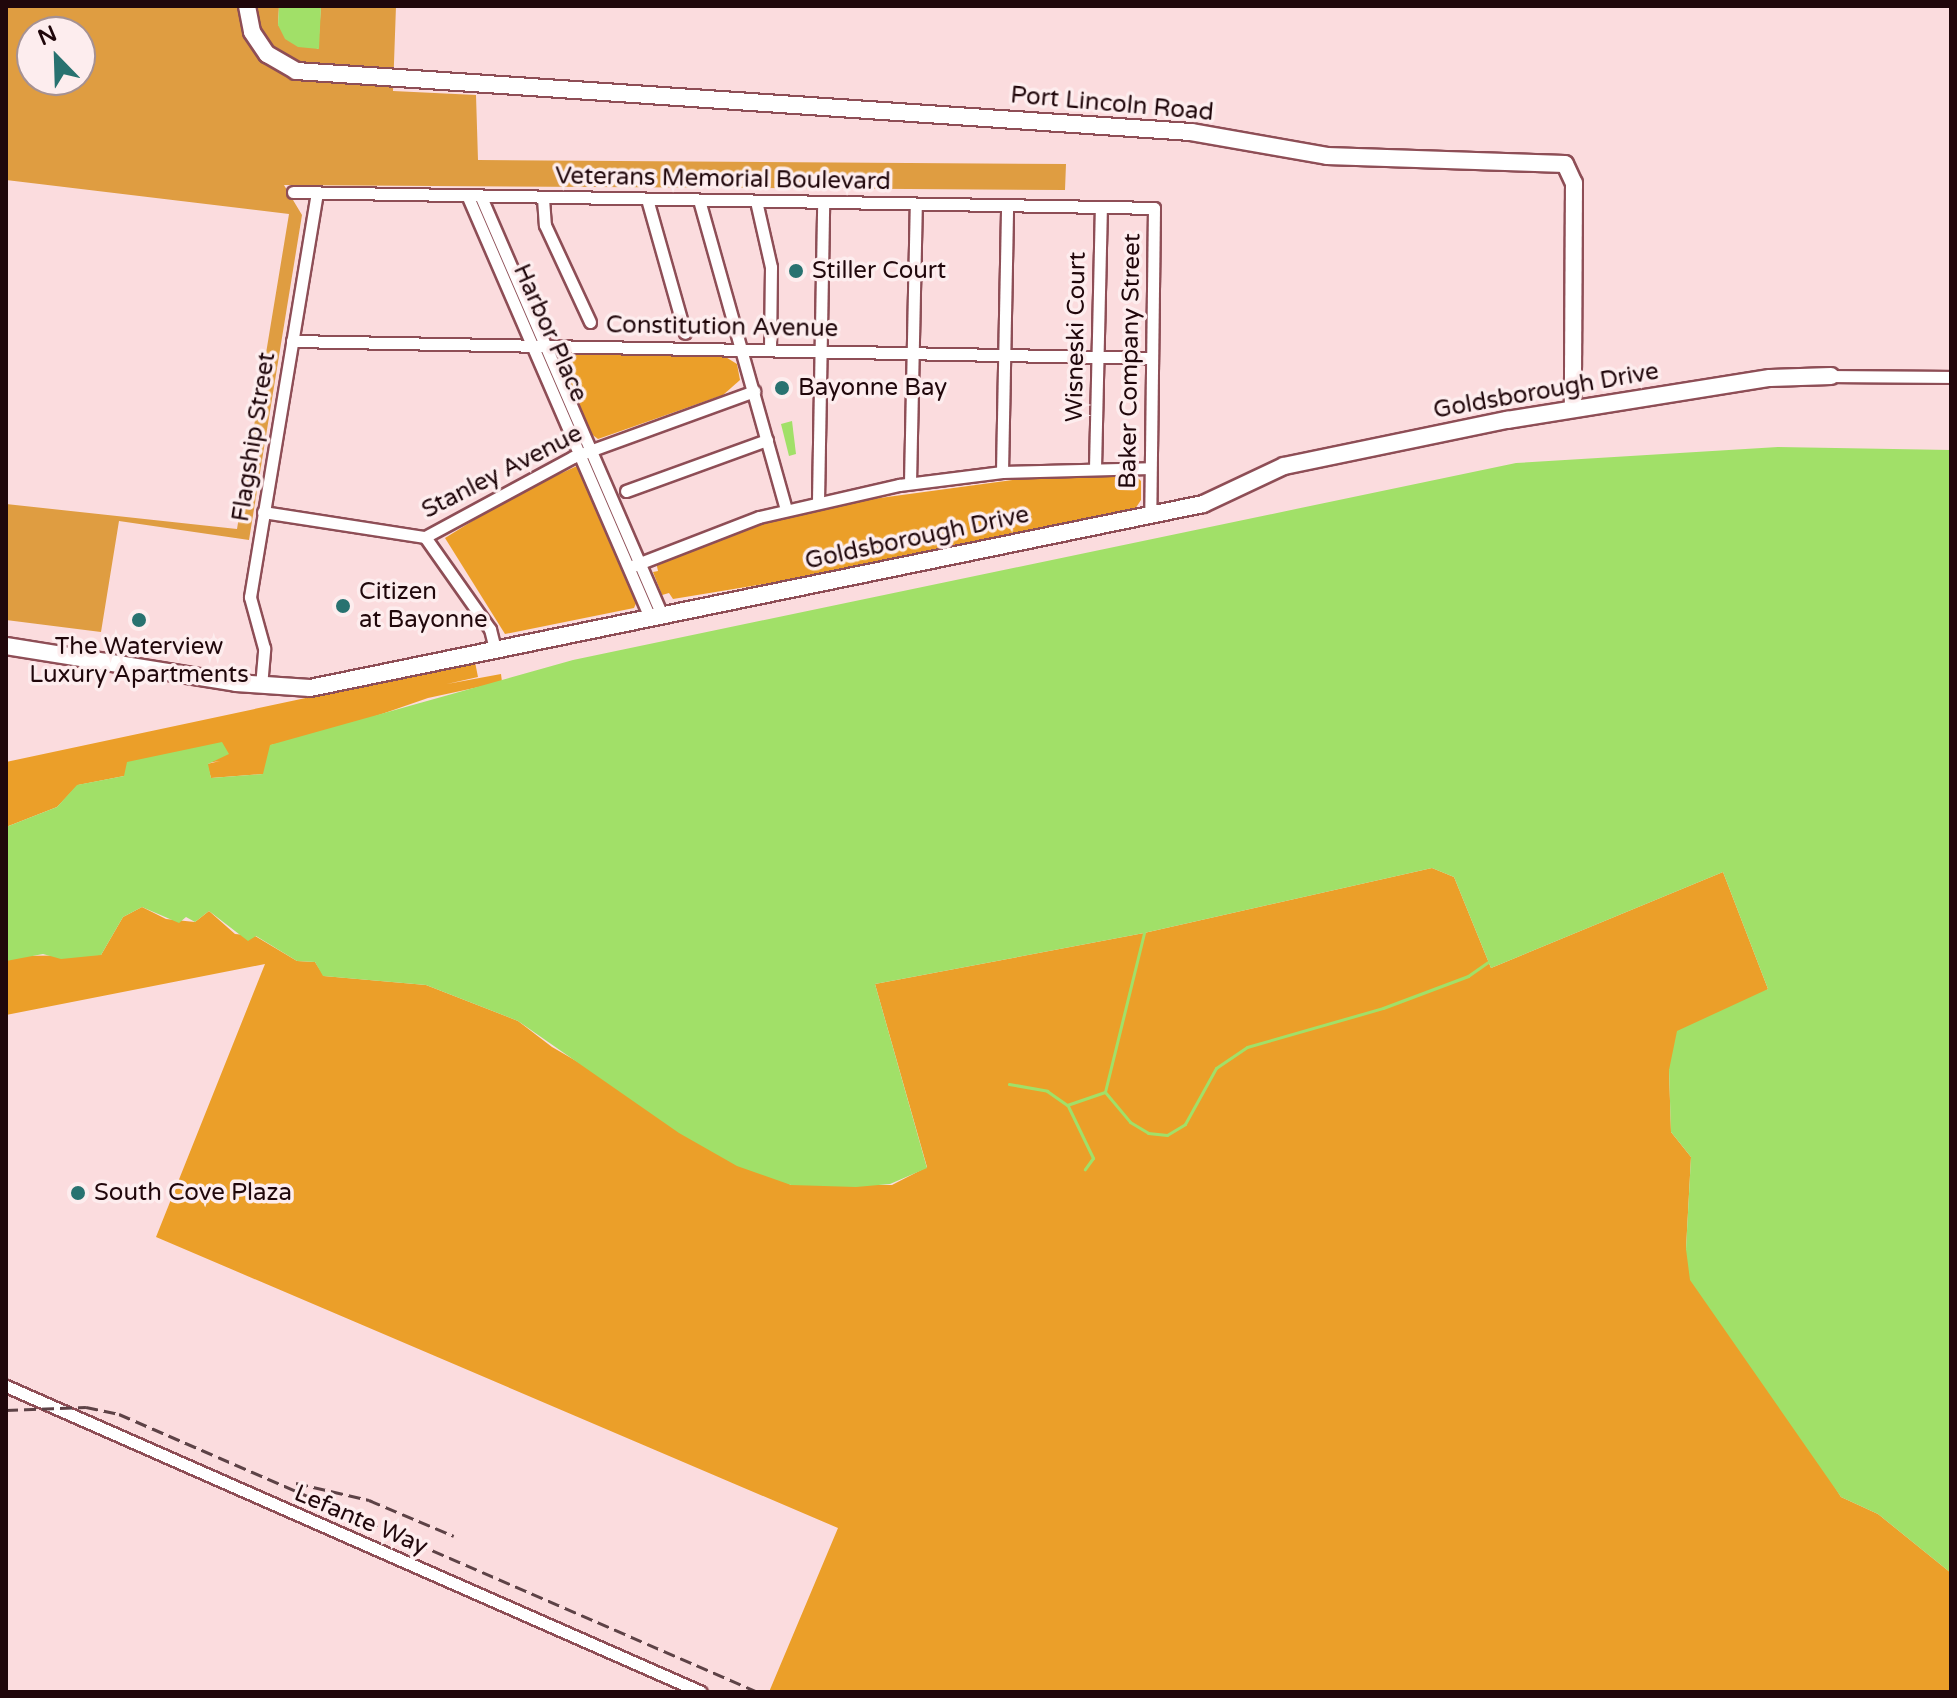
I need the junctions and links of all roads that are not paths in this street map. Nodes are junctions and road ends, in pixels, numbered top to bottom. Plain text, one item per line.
1 (247, 6) edge
2 (293, 192) dead end
3 (317, 193) junction
4 (475, 197) junction
5 (543, 198) junction
6 (647, 199) junction
7 (699, 200) junction
8 (756, 201) junction
9 (823, 203) junction
10 (916, 204) junction
11 (1007, 206) junction
12 (1101, 207) junction
13 (1154, 208) joint
14 (590, 322) dead end
15 (685, 333) dead end
16 (292, 341) junction
17 (531, 345) junction
18 (544, 345) junction
19 (742, 349) junction
20 (770, 350) junction
21 (820, 351) junction
22 (912, 353) junction
23 (1004, 355) junction
24 (1097, 357) junction
25 (1151, 358) junction
26 (1831, 376) joint
27 (1951, 377) edge
28 (754, 391) junction
29 (1573, 408) junction
30 (767, 440) junction
31 (592, 449) junction
32 (580, 454) junction
33 (1095, 468) junction
34 (1150, 468) junction
35 (1002, 472) junction
36 (910, 483) junction
37 (626, 491) dead end
38 (818, 501) junction
39 (786, 509) junction
40 (263, 512) junction
41 (1150, 514) junction
42 (425, 537) junction
43 (642, 561) junction
44 (630, 567) junction
45 (656, 616) junction
46 (6, 646) edge
47 (495, 649) junction
48 (261, 686) junction
49 (6, 1386) edge
50 (701, 1692) edge

1 - 29 street, Port Lincoln Road
2 - 3 street, Veterans Memorial Boulevard
3 - 4 street, Veterans Memorial Boulevard
3 - 16 street, Flagship Street
4 - 5 street, Veterans Memorial Boulevard
4 - 17 street, Harbor Place
4 - 18 street, Harbor Place
5 - 6 street, Veterans Memorial Boulevard
5 - 14 street
6 - 7 street, Veterans Memorial Boulevard
6 - 15 street
7 - 8 street, Veterans Memorial Boulevard
7 - 19 street
8 - 9 street, Veterans Memorial Boulevard
8 - 20 street
9 - 10 street, Veterans Memorial Boulevard
9 - 21 street
10 - 11 street, Veterans Memorial Boulevard
10 - 22 street
11 - 12 street, Veterans Memorial Boulevard
11 - 23 street
12 - 13 street, Veterans Memorial Boulevard
12 - 24 street, Wisneski Court
13 - 25 street, Baker Company Street
16 - 17 street, Constitution Avenue
16 - 40 street, Flagship Street
17 - 18 street, Constitution Avenue
17 - 32 street, Harbor Place
18 - 19 street, Constitution Avenue
18 - 31 street, Harbor Place
19 - 20 street, Constitution Avenue
19 - 28 street
20 - 21 street, Constitution Avenue
21 - 22 street, Constitution Avenue
21 - 38 street
22 - 23 street, Constitution Avenue
22 - 36 street
23 - 24 street, Constitution Avenue
23 - 35 street
24 - 25 street, Constitution Avenue
24 - 33 street, Wisneski Court
25 - 34 street, Baker Company Street
26 - 27 street
26 - 29 street, Goldsborough Drive
28 - 30 street
28 - 31 street, Stanley Avenue
29 - 41 street, Goldsborough Drive
30 - 37 street
30 - 39 street
31 - 32 street, Stanley Avenue
31 - 43 street, Harbor Place
32 - 42 street, Stanley Avenue
32 - 44 street, Harbor Place
33 - 34 street
33 - 35 street
34 - 41 street, Baker Company Street
35 - 36 street
36 - 38 street
38 - 39 street
39 - 43 street
40 - 42 street, Stanley Avenue
40 - 48 street, Flagship Street
41 - 45 street, Goldsborough Drive
42 - 47 street
43 - 44 street
43 - 45 street, Harbor Place
44 - 45 street, Harbor Place
45 - 47 street, Goldsborough Drive
46 - 48 street, Goldsborough Drive
47 - 48 street, Goldsborough Drive
49 - 50 street, Lefante Way

